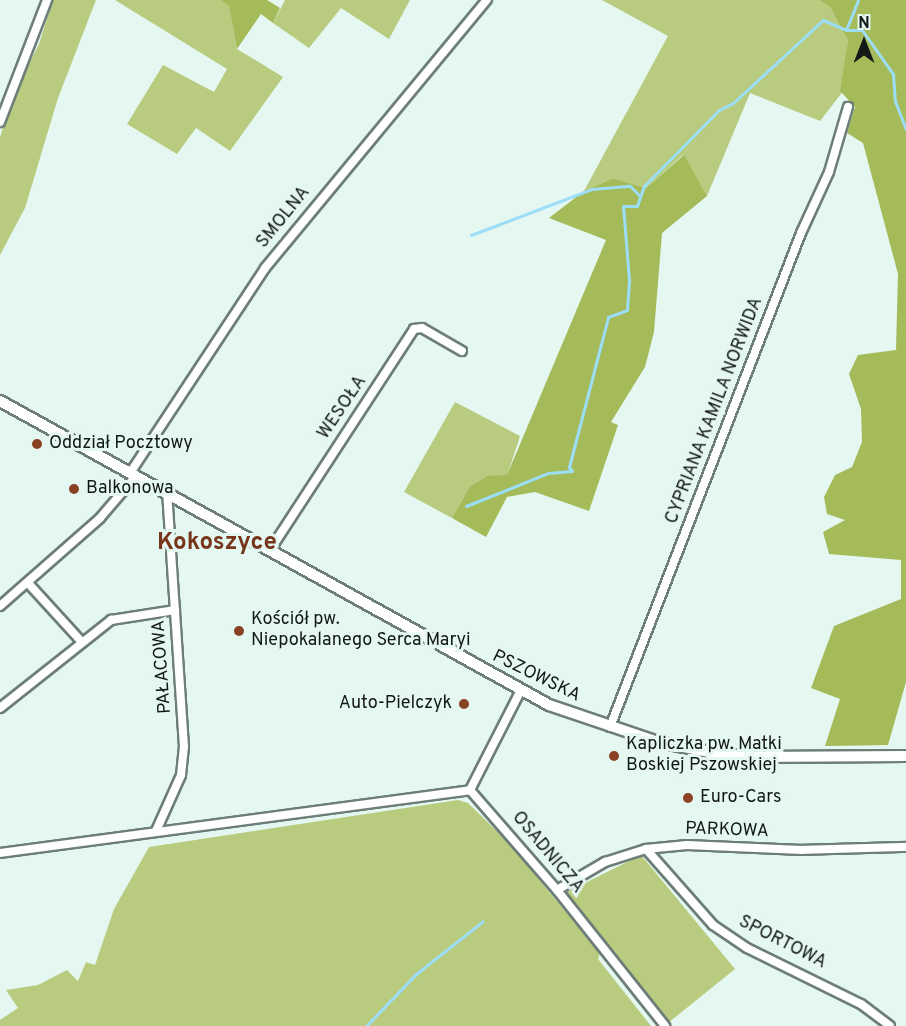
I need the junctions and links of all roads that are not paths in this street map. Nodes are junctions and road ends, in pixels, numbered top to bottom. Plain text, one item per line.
1 (47, 0) edge
2 (486, 0) edge
3 (848, 107) dead end
4 (0, 122) edge
5 (462, 351) dead end
6 (0, 400) edge
7 (133, 475) junction
8 (167, 494) junction
9 (270, 550) junction
10 (28, 583) junction
11 (0, 606) edge
12 (175, 610) junction
13 (81, 641) junction
14 (521, 690) junction
15 (0, 708) edge
16 (610, 727) junction
17 (906, 756) edge
18 (470, 790) junction
19 (156, 831) junction
20 (906, 847) edge
21 (646, 849) junction
22 (0, 853) edge
23 (557, 890) junction
24 (665, 1026) edge
25 (891, 1026) edge

1 - 4 street
2 - 7 street, SMOLNA
3 - 16 street, CYPRIANA KAMILA NORWIDA
5 - 9 street, WESOŁA
6 - 7 main road, PSZOWSKA
7 - 8 main road, PSZOWSKA
7 - 10 street, SMOLNA
8 - 9 main road, PSZOWSKA
8 - 12 street, PAŁACOWA
9 - 14 main road, PSZOWSKA
10 - 11 street, SMOLNA
10 - 13 street
12 - 13 street
12 - 19 street, PAŁACOWA
13 - 15 street
14 - 16 main road, PSZOWSKA
14 - 18 street
16 - 17 main road, PSZOWSKA
18 - 19 street
18 - 23 street, OSADNICZA
19 - 22 street
20 - 21 street, PARKOWA
21 - 23 street, PARKOWA
21 - 25 street, SPORTOWA
23 - 24 street, OSADNICZA

